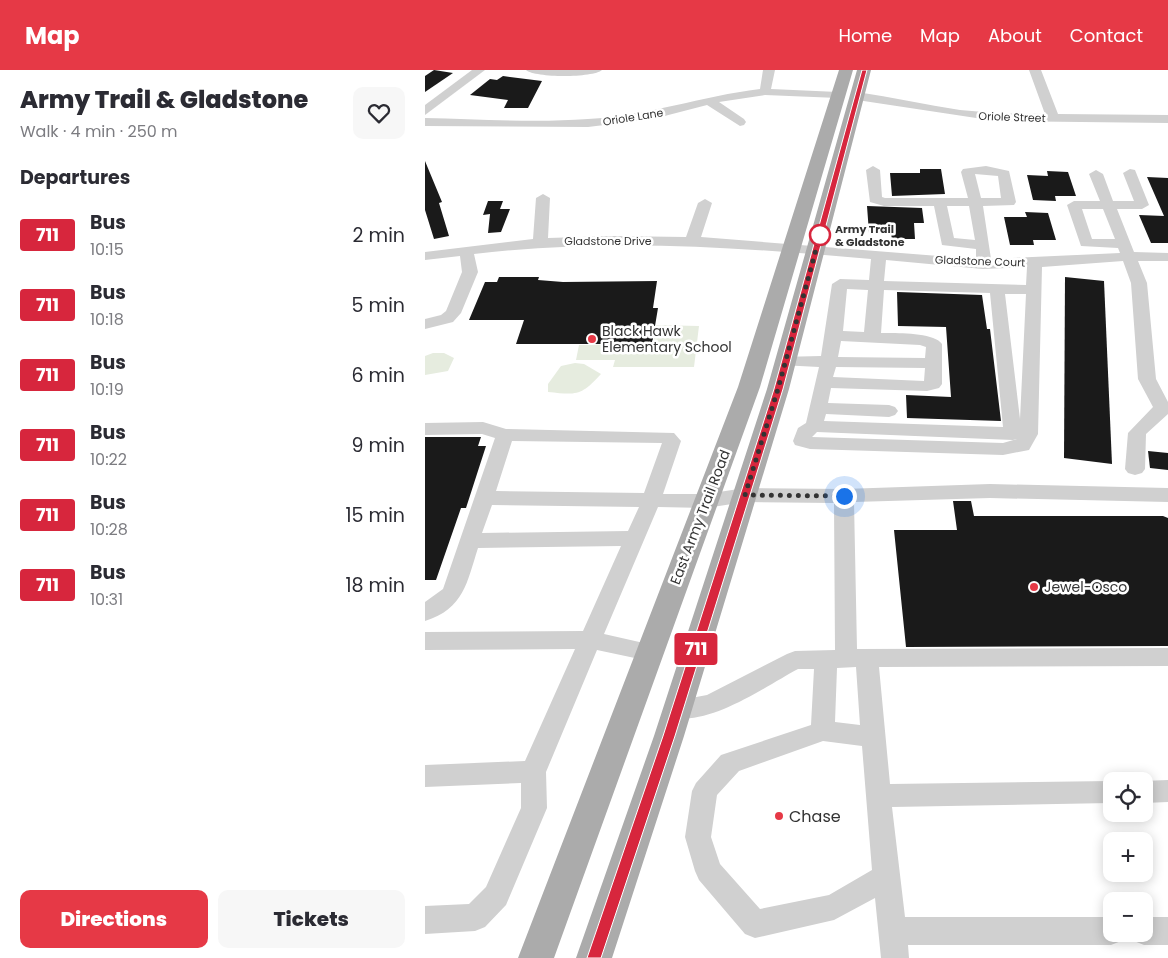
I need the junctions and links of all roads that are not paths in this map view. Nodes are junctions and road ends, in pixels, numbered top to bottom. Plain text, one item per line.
1 (479, 70) edge
2 (533, 70) edge
3 (596, 70) edge
4 (769, 70) edge
5 (846, 70) edge
6 (865, 70) edge
7 (1035, 70) edge
8 (765, 92) junction
9 (838, 95) junction
10 (857, 96) junction
11 (709, 101) junction
12 (425, 111) edge
13 (1053, 118) junction
14 (1168, 119) edge
15 (425, 122) edge
16 (740, 122) dead end
17 (873, 170) dead end
18 (1130, 173) dead end
19 (1096, 174) dead end
20 (543, 198) dead end
21 (705, 203) dead end
22 (940, 203) junction
23 (1107, 205) junction
24 (541, 242) junction
25 (691, 242) junction
26 (983, 245) junction
27 (792, 249) junction
28 (466, 250) junction
29 (1125, 250) junction
30 (816, 251) junction
31 (879, 255) junction
32 (425, 256) edge
33 (1168, 257) edge
34 (1035, 262) junction
35 (983, 264) junction
36 (876, 285) junction
37 (997, 289) junction
38 (1034, 290) junction
39 (425, 324) edge
40 (834, 336) junction
41 (872, 337) junction
42 (786, 361) junction
43 (827, 362) junction
44 (934, 363) junction
45 (822, 382) junction
46 (1165, 408) edge
47 (889, 411) dead end
48 (815, 417) junction
49 (425, 429) edge
50 (1021, 434) junction
51 (505, 435) junction
52 (1135, 470) dead end
53 (745, 495) junction
54 (1168, 495) edge
55 (844, 496) junction
56 (484, 498) junction
57 (651, 501) junction
58 (706, 502) junction
59 (634, 538) junction
60 (470, 541) junction
61 (425, 614) edge
62 (589, 640) junction
63 (425, 641) edge
64 (649, 652) junction
65 (1168, 657) edge
66 (847, 659) junction
67 (677, 709) junction
68 (823, 731) junction
69 (873, 737) junction
70 (533, 772) junction
71 (425, 776) edge
72 (1103, 792) edge
73 (1153, 792) edge
74 (1168, 792) edge
75 (878, 796) junction
76 (888, 876) junction
77 (425, 920) edge
78 (1153, 931) edge
79 (1168, 931) edge
80 (1103, 932) edge
81 (894, 945) edge
82 (536, 958) edge
83 (594, 958) edge

1 - 12 street
2 - 3 street
4 - 8 street
5 - 9 main road, East Army Trail Road
6 - 10 main road
7 - 13 street
8 - 9 street, Oriole Lane
8 - 11 street, Oriole Lane
9 - 27 main road, East Army Trail Road
10 - 13 street, Oriole Street
10 - 30 main road
11 - 15 street, Oriole Lane
11 - 16 street
13 - 14 street, Oriole Street
17 - 22 street
18 - 23 street
19 - 23 street
20 - 24 street
21 - 25 street
22 - 26 street
22 - 26 street
23 - 29 street
23 - 29 street
24 - 25 street, Gladstone Drive
24 - 28 street, Gladstone Drive
25 - 27 street, Gladstone Drive
26 - 35 street
27 - 30 street, Gladstone Court
27 - 58 main road, East Army Trail Road
28 - 32 street, Gladstone Drive
28 - 39 street
29 - 33 street, Gladstone Court
29 - 34 street, Gladstone Court
29 - 46 street
30 - 31 street, Gladstone Court
30 - 42 main road
31 - 35 street, Gladstone Court
31 - 36 street
34 - 35 street, Gladstone Court
34 - 38 street
36 - 37 street
36 - 40 street
36 - 41 street
37 - 38 street
37 - 50 street
38 - 50 street
40 - 41 street
40 - 43 street
41 - 44 street
42 - 43 street
42 - 53 main road
43 - 44 street
43 - 45 street
44 - 45 street
45 - 48 street
46 - 52 street
47 - 48 street
48 - 50 street
49 - 51 street
51 - 56 street
51 - 57 street
53 - 55 street
53 - 58 street
53 - 67 main road
54 - 55 street
55 - 66 street
56 - 57 street
56 - 60 street
57 - 58 street
57 - 59 street
58 - 64 main road, East Army Trail Road
59 - 60 street
59 - 62 street
60 - 61 street
62 - 63 street
62 - 64 street
62 - 70 street
64 - 82 main road, East Army Trail Road
65 - 66 street
66 - 67 street
66 - 68 street
66 - 69 street
67 - 83 main road
68 - 69 street
68 - 76 street
69 - 75 street
70 - 71 street
70 - 77 street
72 - 75 street
73 - 74 street
75 - 76 street
76 - 81 street
78 - 79 street
80 - 81 street

